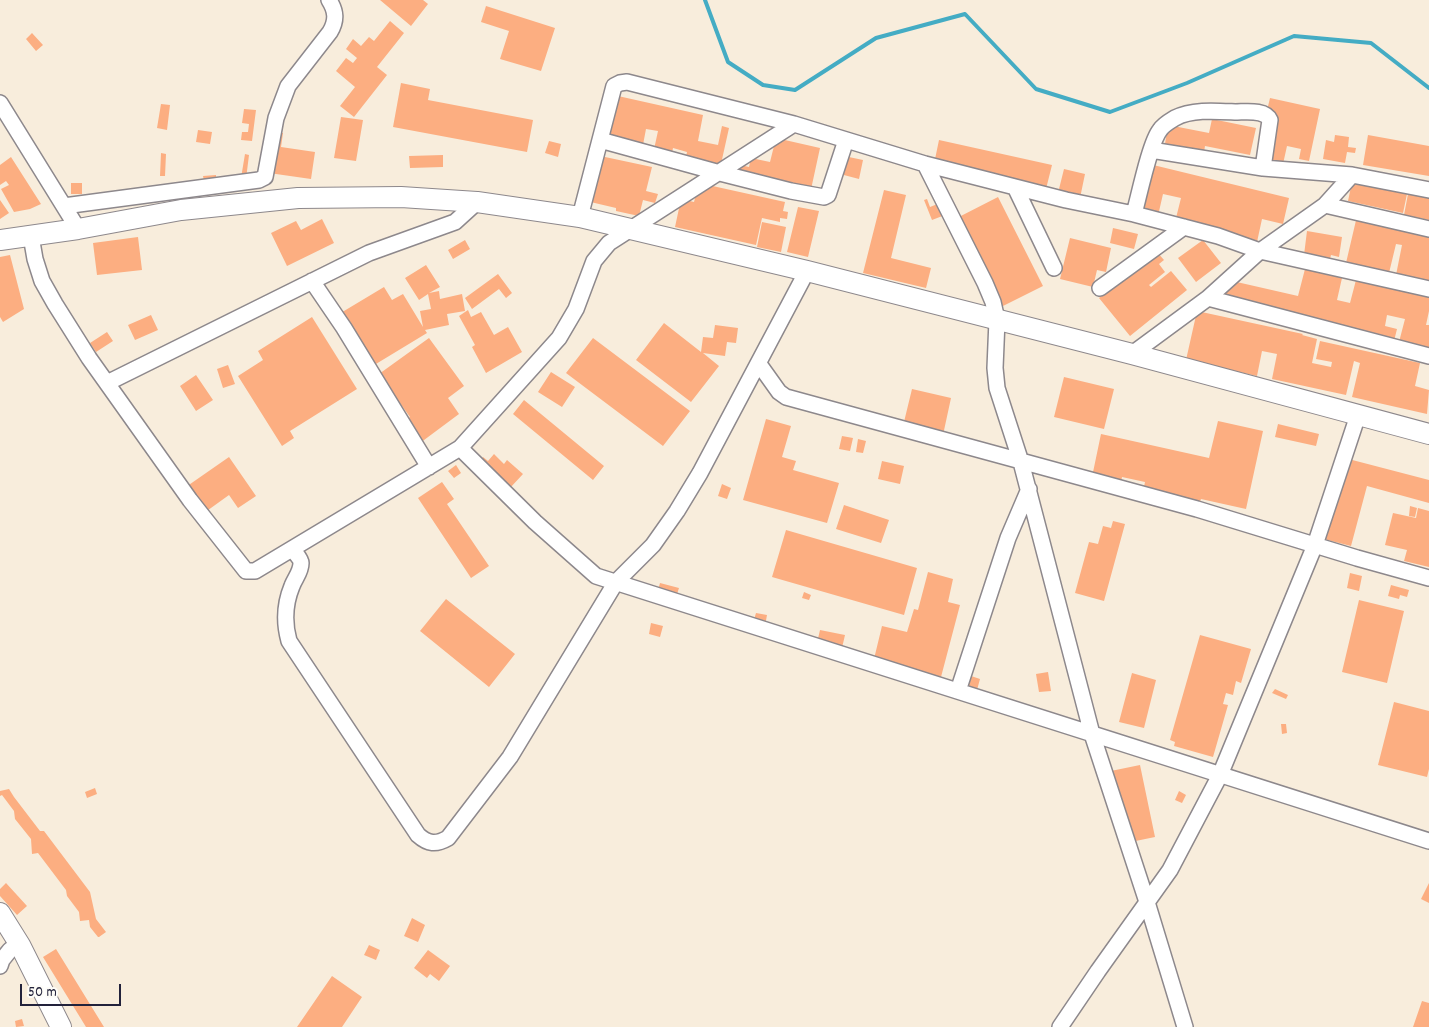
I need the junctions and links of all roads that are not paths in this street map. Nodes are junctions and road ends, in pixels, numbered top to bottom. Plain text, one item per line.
1 (329, 0) edge
2 (0, 103) edge
3 (794, 124) junction
4 (600, 140) junction
5 (846, 140) junction
6 (1151, 150) junction
7 (925, 164) junction
8 (1262, 168) junction
9 (720, 173) junction
10 (1352, 175) junction
11 (1014, 187) junction
12 (1429, 190) edge
13 (477, 202) junction
14 (1325, 205) junction
15 (64, 206) junction
16 (1134, 214) junction
17 (580, 217) junction
18 (1184, 227) junction
19 (632, 228) junction
20 (78, 229) junction
21 (1429, 229) edge
22 (31, 236) junction
23 (0, 240) edge
24 (1260, 251) junction
25 (1054, 268) dead end
26 (807, 271) junction
27 (312, 281) junction
28 (1100, 288) dead end
29 (1429, 289) edge
30 (1208, 298) junction
31 (997, 320) junction
32 (1132, 354) junction
33 (1429, 356) edge
34 (759, 364) junction
35 (107, 383) junction
36 (1358, 415) junction
37 (1429, 434) edge
38 (460, 448) junction
39 (1021, 462) junction
40 (429, 467) junction
41 (1028, 489) junction
42 (1315, 545) junction
43 (293, 550) junction
44 (1429, 578) edge
45 (616, 582) junction
46 (958, 691) junction
47 (1092, 734) junction
48 (1220, 775) junction
49 (1429, 841) edge
50 (1147, 902) junction
51 (0, 913) edge
52 (2, 954) edge
53 (48, 1027) edge
54 (62, 1027) edge
55 (1060, 1027) edge
56 (1184, 1027) edge

1 - 15 street
2 - 15 street
3 - 4 street
3 - 5 street
3 - 9 street
4 - 9 street
4 - 17 street
5 - 7 street
5 - 9 street
6 - 8 street
6 - 8 street
6 - 16 street
7 - 11 street
7 - 31 street
8 - 10 street
9 - 19 street
10 - 12 street
10 - 14 street
11 - 16 street
11 - 25 street
13 - 17 main road
13 - 20 main road
13 - 27 street
14 - 21 street
14 - 24 street
15 - 20 street
16 - 18 street
17 - 19 main road
18 - 24 street
18 - 28 street
19 - 26 main road
19 - 38 street
20 - 22 main road
22 - 23 main road
22 - 35 street
24 - 29 street
24 - 30 street
26 - 31 main road
26 - 34 street
27 - 35 street
27 - 40 street
30 - 32 street
30 - 33 street
31 - 32 main road
31 - 39 street
32 - 36 main road
34 - 39 street
34 - 45 street
35 - 43 street
36 - 37 main road
36 - 42 street
38 - 40 street
38 - 45 street
39 - 41 street
39 - 42 street
40 - 43 street
41 - 46 street
41 - 47 street
42 - 44 street
42 - 48 street
43 - 45 street
45 - 46 street
46 - 47 street
47 - 48 street
47 - 50 street
48 - 49 street
48 - 50 street
50 - 55 street
50 - 56 street
51 - 54 main road
52 - 53 main road

